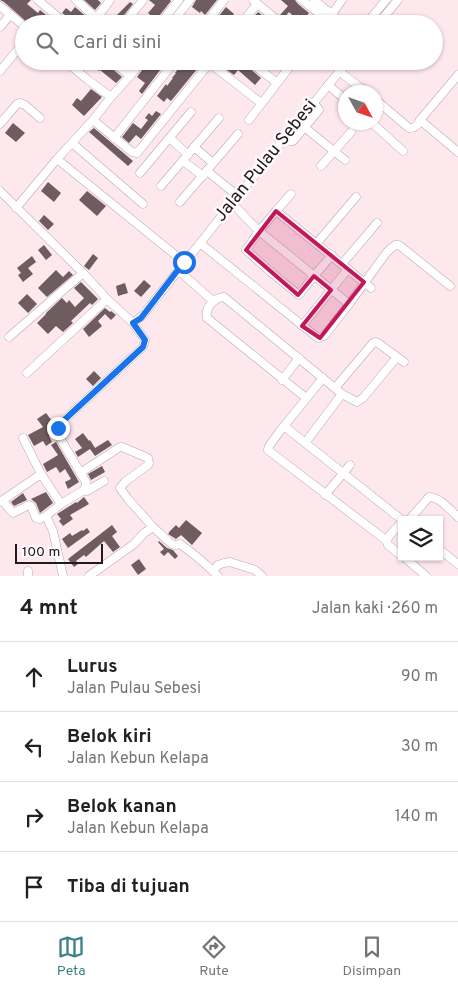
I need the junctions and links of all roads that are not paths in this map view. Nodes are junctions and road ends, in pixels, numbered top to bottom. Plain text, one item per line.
1 (38, 0) edge
2 (76, 0) edge
3 (110, 0) edge
4 (143, 0) edge
5 (179, 0) edge
6 (190, 0) edge
7 (224, 0) edge
8 (302, 0) edge
9 (314, 0) edge
10 (342, 0) edge
11 (390, 1) edge
12 (255, 2) edge
13 (0, 6) edge
14 (10, 15) junction
15 (56, 15) edge
16 (89, 15) edge
17 (99, 15) edge
18 (131, 15) edge
19 (167, 15) edge
20 (178, 15) edge
21 (212, 15) edge
22 (247, 15) edge
23 (271, 15) edge
24 (322, 15) edge
25 (325, 15) edge
26 (332, 15) edge
27 (375, 15) edge
28 (383, 15) edge
29 (15, 19) edge
30 (0, 27) edge
31 (15, 53) edge
32 (76, 70) edge
33 (123, 70) edge
34 (128, 70) edge
35 (131, 70) edge
36 (165, 70) edge
37 (203, 70) edge
38 (219, 70) edge
39 (260, 70) edge
40 (287, 70) edge
41 (0, 71) edge
42 (340, 72) joint
43 (127, 73) junction
44 (458, 75) edge
45 (277, 83) junction
46 (328, 85) junction
47 (357, 85) edge
48 (338, 93) edge
49 (111, 97) junction
50 (262, 103) junction
51 (383, 106) edge
52 (191, 112) dead end
53 (40, 118) dead end
54 (219, 118) dead end
55 (92, 120) junction
56 (249, 120) dead end
57 (420, 120) junction
58 (0, 124) edge
59 (301, 125) junction
60 (380, 130) edge
61 (351, 132) dead end
62 (238, 134) dead end
63 (114, 138) junction
64 (170, 138) junction
65 (72, 143) junction
66 (194, 147) junction
67 (334, 150) junction
68 (404, 151) dead end
69 (458, 152) edge
70 (186, 158) junction
71 (57, 159) junction
72 (345, 160) dead end
73 (213, 163) junction
74 (321, 166) dead end
75 (140, 173) dead end
76 (205, 173) junction
77 (161, 186) dead end
78 (0, 191) edge
79 (291, 194) dead end
80 (238, 196) junction
81 (356, 197) dead end
82 (180, 202) dead end
83 (232, 203) junction
84 (143, 204) dead end
85 (16, 208) junction
86 (276, 211) junction
87 (377, 223) dead end
88 (259, 231) junction
89 (200, 243) junction
90 (317, 243) junction
91 (332, 255) junction
92 (184, 262) junction
93 (345, 267) junction
94 (178, 270) junction
95 (83, 273) junction
96 (314, 276) junction
97 (364, 282) junction
98 (450, 286) dead end
99 (371, 288) dead end
100 (331, 290) junction
101 (107, 299) junction
102 (214, 301) junction
103 (349, 304) junction
104 (133, 323) junction
105 (302, 326) junction
106 (9, 337) dead end
107 (299, 358) junction
108 (27, 373) dead end
109 (323, 378) junction
110 (282, 380) junction
111 (335, 388) junction
112 (342, 394) junction
113 (306, 398) junction
114 (284, 426) junction
115 (23, 438) dead end
116 (305, 443) junction
117 (350, 465) dead end
118 (80, 473) junction
119 (343, 473) junction
120 (41, 474) junction
121 (104, 481) dead end
122 (84, 490) junction
123 (325, 495) junction
124 (1, 501) edge
125 (61, 504) junction
126 (46, 516) junction
127 (412, 516) edge
128 (458, 517) edge
129 (398, 518) edge
130 (398, 526) edge
131 (153, 527) junction
132 (387, 541) junction
133 (398, 552) edge
134 (443, 552) edge
135 (409, 561) edge
136 (458, 564) edge
137 (215, 574) edge
138 (63, 576) edge
139 (90, 576) edge
140 (262, 576) edge
141 (426, 576) edge

1 - 15 street
2 - 16 street
3 - 17 street
4 - 18 street
5 - 19 street
6 - 20 street
7 - 21 street
8 - 24 street
9 - 25 street
10 - 26 street
11 - 27 street
11 - 28 street
12 - 22 street
12 - 23 street
13 - 14 street
14 - 29 street
14 - 30 street
31 - 41 street
32 - 49 street
33 - 43 street
34 - 43 street
35 - 43 street
36 - 63 street
37 - 63 street
38 - 50 street
39 - 45 street
40 - 45 street
42 - 46 street, Jalan Pulau Sebesi
42 - 47 street
43 - 49 street
44 - 57 street
45 - 50 street
46 - 48 street
46 - 59 street, Jalan Pulau Sebesi
49 - 55 street
50 - 56 street
51 - 57 street
52 - 64 street
53 - 58 street
54 - 66 street
55 - 63 street
55 - 65 street
57 - 69 street
59 - 67 street
59 - 80 street, Jalan Pulau Sebesi
60 - 68 street
61 - 67 street
62 - 73 street
64 - 70 street
64 - 75 street
65 - 71 street
65 - 84 street
66 - 70 street
66 - 73 street
67 - 72 street
67 - 74 street
70 - 76 street
70 - 77 street
71 - 85 street
71 - 92 street
73 - 76 street
76 - 80 street
76 - 82 street
78 - 85 street
79 - 86 street
80 - 83 street, Jalan Pulau Sebesi
81 - 90 street
83 - 88 street
83 - 89 street, Jalan Pulau Sebesi
85 - 95 street
86 - 88 street
86 - 90 street
87 - 93 street
88 - 96 street
88 - 96 street
89 - 92 street, Jalan Pulau Sebesi
89 - 105 street
90 - 91 street
91 - 93 street
91 - 96 street
92 - 94 street, Jalan Pulau Sebesi
93 - 97 street
93 - 100 street
94 - 102 street
94 - 104 street, Jalan Pulau Sebesi
95 - 101 street
95 - 106 street
96 - 100 street
97 - 98 street
97 - 99 street
97 - 103 street
100 - 103 street
100 - 105 street
101 - 104 street
101 - 108 street
102 - 107 street
102 - 110 street
103 - 105 street
104 - 118 street
107 - 109 street
107 - 110 street
109 - 111 street
109 - 113 street
110 - 113 street
111 - 112 street
111 - 112 street
112 - 116 street
113 - 114 street
114 - 116 street
114 - 123 street
115 - 120 street
116 - 119 street
117 - 119 street
118 - 122 street
118 - 131 street
119 - 123 street
119 - 129 street
120 - 124 street
120 - 125 street
121 - 122 street
122 - 125 street
123 - 132 street
124 - 126 street
125 - 126 street
126 - 138 street
127 - 128 street
130 - 132 street
131 - 137 street
131 - 139 street
132 - 133 street
134 - 136 street
135 - 141 street
137 - 140 street

